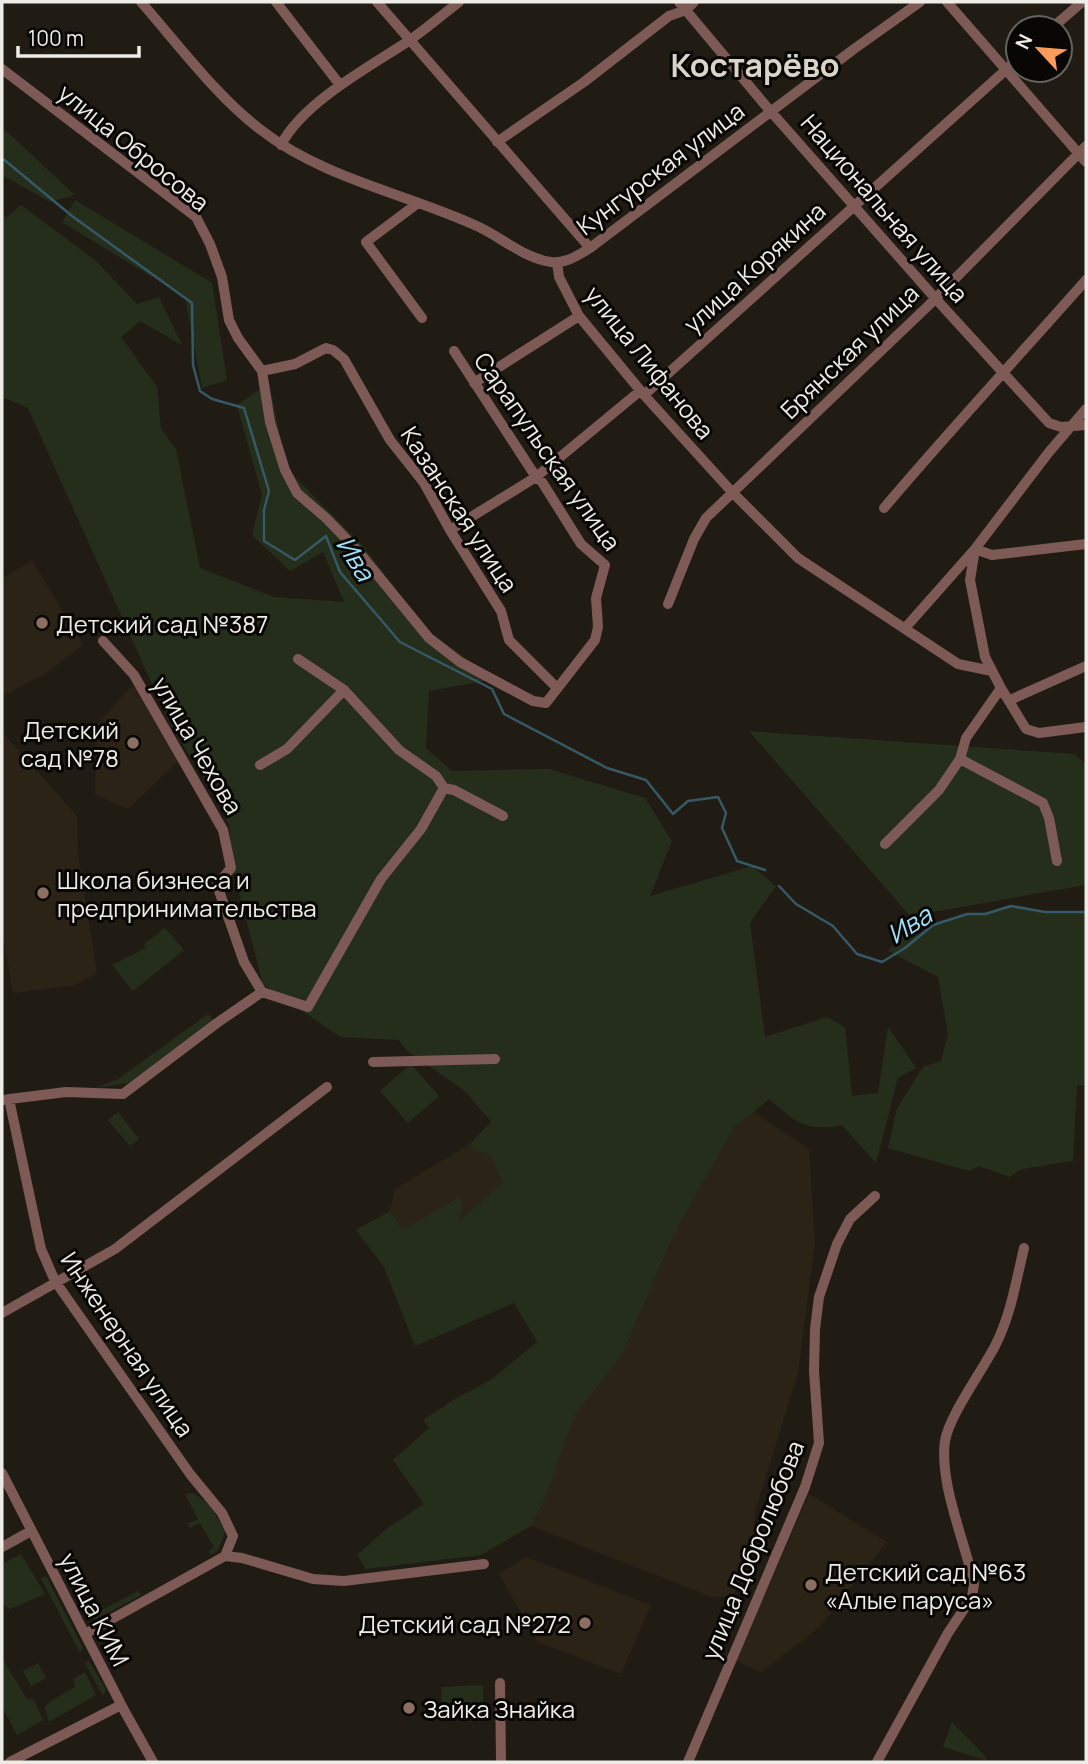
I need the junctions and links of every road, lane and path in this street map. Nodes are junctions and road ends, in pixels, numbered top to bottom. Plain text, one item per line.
1 (141, 2) edge
2 (276, 2) edge
3 (377, 2) edge
4 (459, 2) edge
5 (920, 2) edge
6 (947, 2) edge
7 (1082, 2) edge
8 (686, 4) edge
9 (1068, 14) edge
10 (410, 40) junction
11 (2, 69) edge
12 (1004, 70) edge
13 (1004, 72) edge
14 (1018, 84) edge
15 (340, 85) junction
16 (772, 110) junction
17 (497, 142) junction
18 (281, 145) junction
19 (1083, 150) edge
20 (1086, 162) edge
21 (418, 203) junction
22 (854, 206) junction
23 (590, 248) junction
24 (557, 262) junction
25 (1086, 280) edge
26 (935, 298) junction
27 (579, 316) junction
28 (422, 318) dead end
29 (454, 351) dead end
30 (262, 371) junction
31 (1003, 374) junction
32 (474, 383) junction
33 (642, 393) junction
34 (1086, 409) edge
35 (1086, 425) edge
36 (1070, 428) junction
37 (536, 477) junction
38 (733, 492) junction
39 (884, 508) dead end
40 (450, 530) junction
41 (1086, 544) edge
42 (975, 549) junction
43 (668, 604) dead end
44 (906, 627) junction
45 (103, 641) dead end
46 (298, 659) dead end
47 (1086, 666) edge
48 (992, 671) junction
49 (556, 687) junction
50 (1001, 688) junction
51 (344, 690) junction
52 (1010, 700) junction
53 (1086, 727) edge
54 (960, 759) junction
55 (260, 765) dead end
56 (444, 788) junction
57 (503, 816) dead end
58 (885, 844) dead end
59 (1057, 861) dead end
60 (262, 992) junction
61 (495, 1059) dead end
62 (373, 1062) dead end
63 (327, 1087) dead end
64 (5, 1099) edge
65 (875, 1196) dead end
66 (1024, 1248) dead end
67 (55, 1281) junction
68 (2, 1313) edge
69 (2, 1473) edge
70 (31, 1531) junction
71 (233, 1536) junction
72 (2, 1547) edge
73 (225, 1556) junction
74 (242, 1558) junction
75 (485, 1564) dead end
76 (85, 1634) junction
77 (500, 1683) dead end
78 (121, 1705) junction
79 (10, 1762) edge
80 (153, 1762) edge
81 (501, 1762) edge
82 (688, 1762) edge
83 (877, 1762) edge

1 - 18 street
2 - 15 street
3 - 10 street
4 - 10 street
5 - 16 street, Кунгурская улица
6 - 12 street
7 - 9 street
8 - 16 street, Национальная улица
8 - 17 street
10 - 15 street
10 - 17 street
11 - 30 street, улица Обросова
13 - 22 street, улица Корякина
14 - 19 street
15 - 18 street
16 - 22 street, Национальная улица
16 - 23 street, Кунгурская улица
17 - 23 street
18 - 21 street
19 - 20 street
19 - 26 street, Брянская улица
21 - 24 street
21 - 28 street
22 - 26 street, Национальная улица
22 - 33 street, улица Корякина
23 - 24 street, Кунгурская улица
24 - 27 street, улица Лифанова
25 - 31 street
26 - 31 street, Национальная улица
26 - 38 street, Брянская улица
27 - 32 street
27 - 33 street, улица Лифанова
29 - 32 street, Сарапульская улица
30 - 40 street, Казанская улица
30 - 49 street, улица Обросова
31 - 36 street, Национальная улица
31 - 39 street
32 - 37 street, Сарапульская улица
33 - 37 street, улица Корякина
33 - 38 street, улица Лифанова
34 - 36 street
35 - 36 street
36 - 42 street
37 - 40 street, улица Корякина
37 - 49 street, Сарапульская улица
38 - 43 street, Брянская улица
38 - 44 street, улица Лифанова
40 - 49 street, Казанская улица
41 - 42 street
42 - 44 street
42 - 48 street
44 - 48 street, улица Лифанова
45 - 60 street, улица Чехова
46 - 51 street
47 - 52 street
48 - 50 street
50 - 52 street
50 - 54 street
51 - 55 street
51 - 56 street
52 - 53 street
54 - 58 street
54 - 59 street
56 - 57 street
56 - 60 street
60 - 64 street
61 - 62 street
63 - 67 street
64 - 67 street, Инженерная улица
65 - 82 street, улица Добролюбова
66 - 83 street
67 - 68 street
67 - 71 street, Инженерная улица
69 - 70 street, улица КИМ
70 - 72 street
70 - 76 street, улица КИМ
71 - 73 street
71 - 74 street, Инженерная улица
73 - 74 street
73 - 76 street
74 - 75 street
76 - 78 street, улица КИМ
77 - 81 street
78 - 79 street
78 - 80 street, улица КИМ

